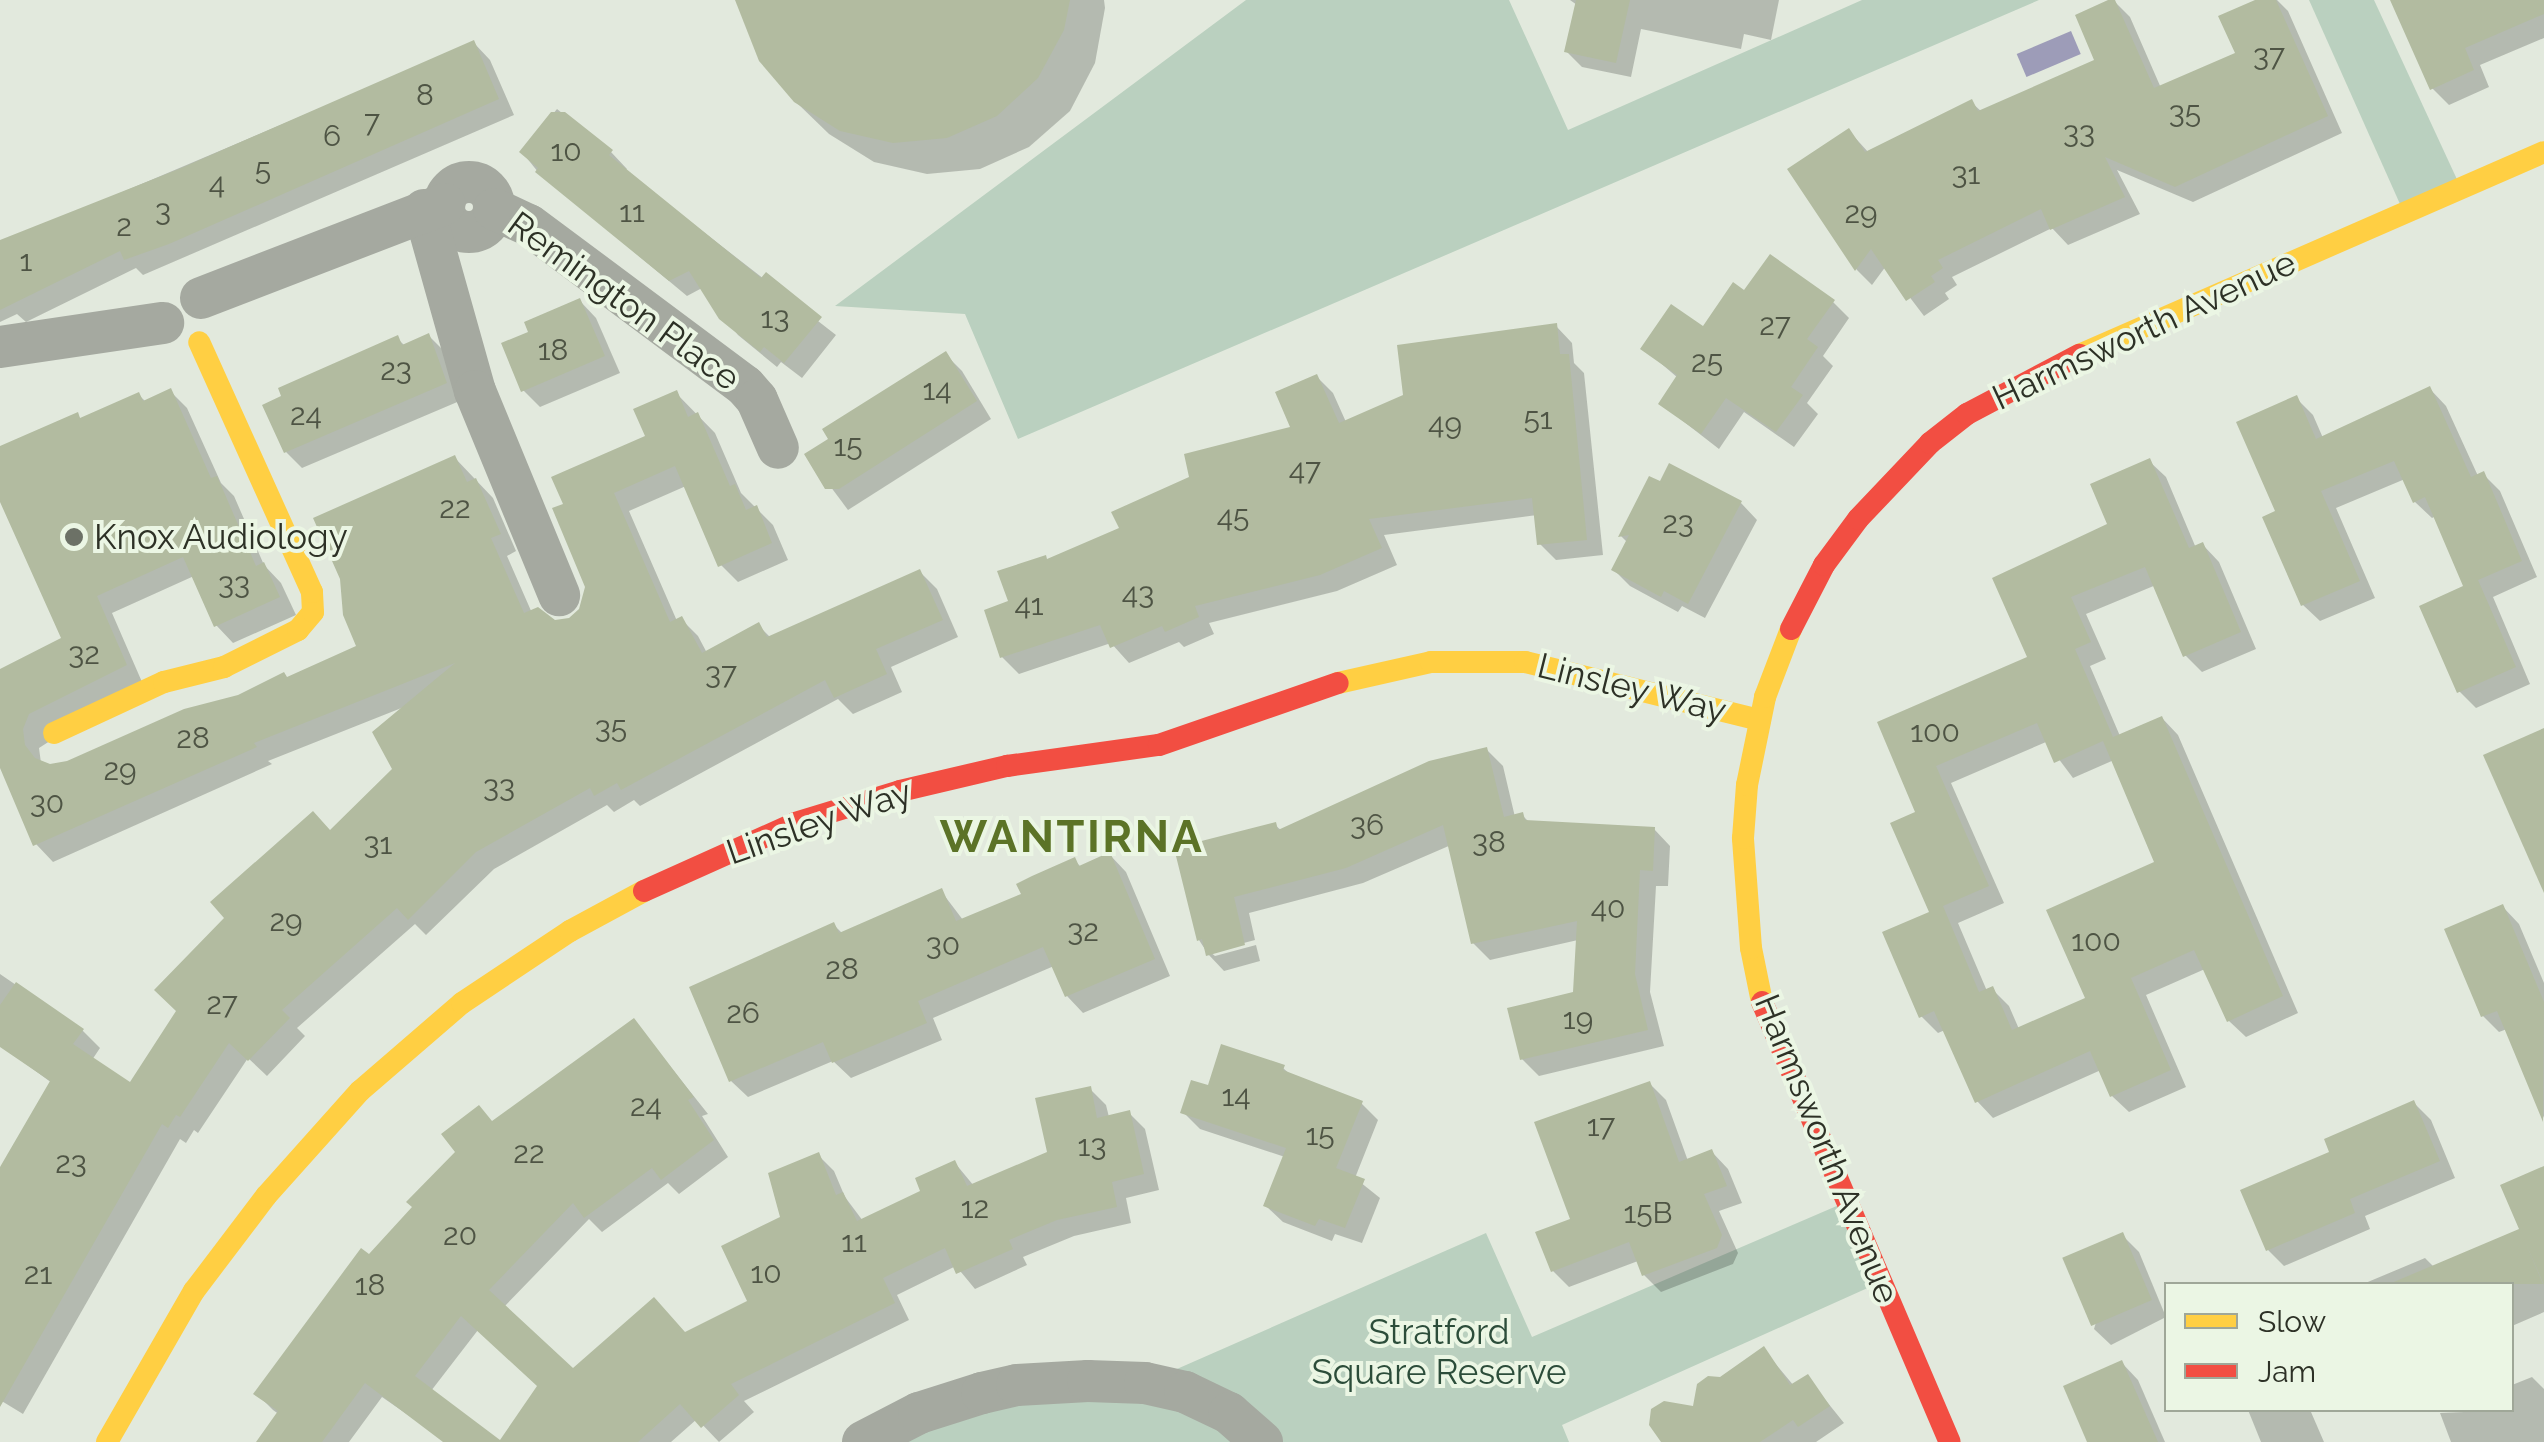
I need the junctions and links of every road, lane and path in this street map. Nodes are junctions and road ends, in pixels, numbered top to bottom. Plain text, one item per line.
1 (2544, 152) edge
2 (434, 207) junction
3 (181, 333) junction
4 (0, 347) edge
5 (778, 448) dead end
6 (558, 595) dead end
7 (1760, 720) junction
8 (54, 733) dead end
9 (107, 1442) edge
10 (863, 1442) edge
11 (1262, 1442) edge
12 (1950, 1442) edge

1 - 7 street, Harmsworth Avenue
2 - 3 street, Remington Place
2 - 5 street, Remington Place
2 - 6 street
3 - 4 street
3 - 8 street, Remington Place
7 - 9 street, Linsley Way
7 - 12 street, Harmsworth Avenue
10 - 11 street

